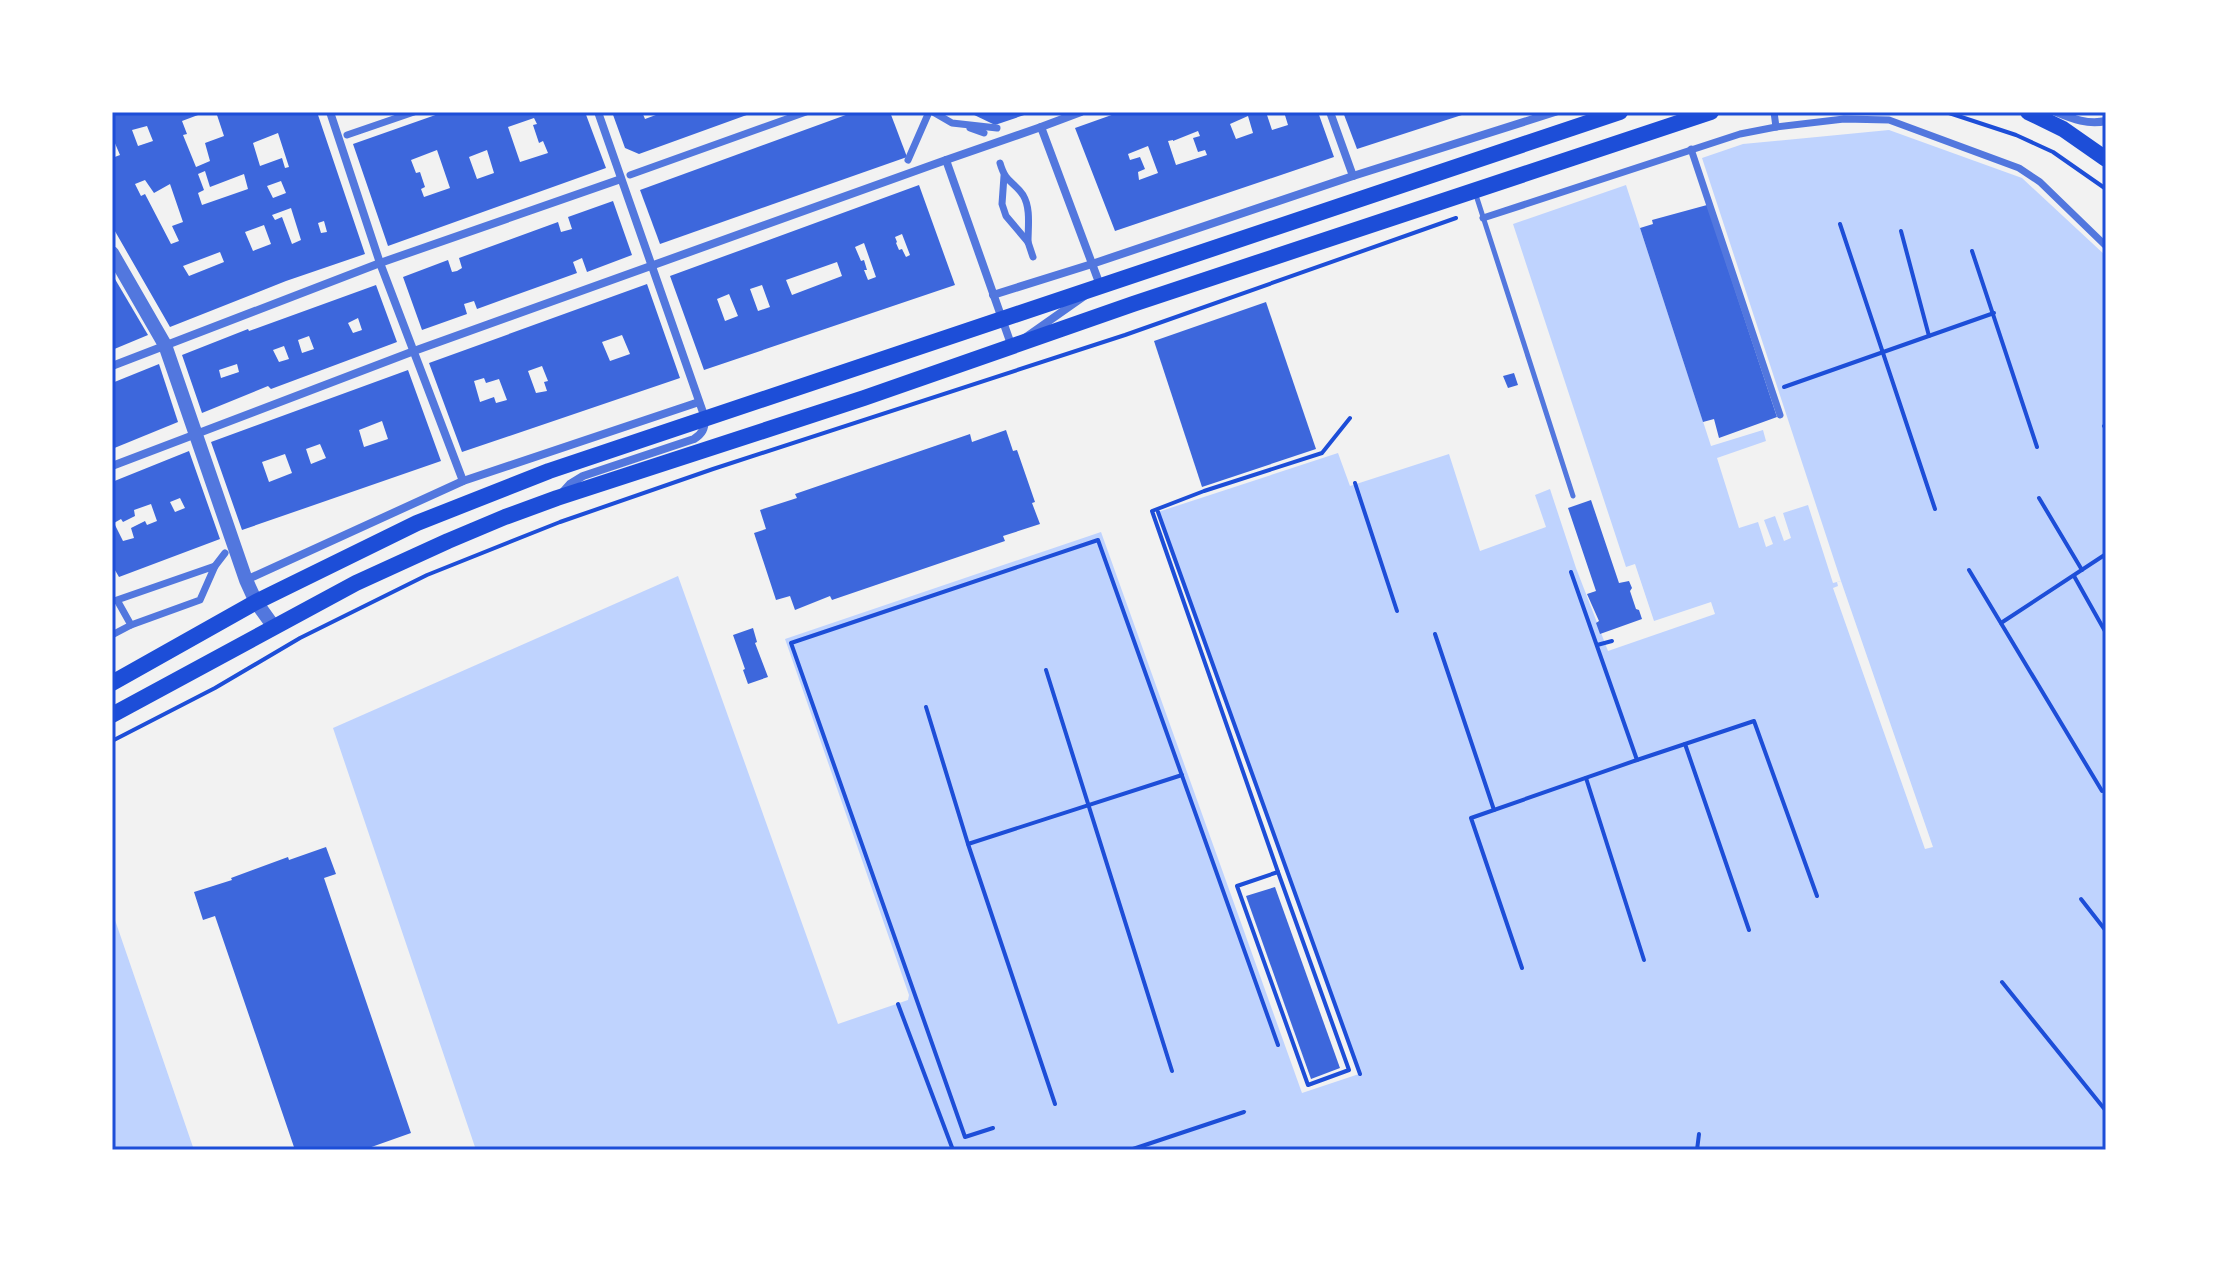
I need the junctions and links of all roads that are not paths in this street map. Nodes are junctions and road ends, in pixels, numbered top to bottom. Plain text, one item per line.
1 (330, 112) edge
2 (414, 112) edge
3 (598, 112) edge
4 (806, 112) edge
5 (931, 112) edge
6 (1081, 112) edge
7 (1330, 112) edge
8 (1555, 112) edge
9 (1620, 112) edge
10 (1711, 112) edge
11 (1774, 112) edge
12 (2028, 112) edge
13 (2056, 112) edge
14 (2106, 121) edge
15 (952, 123) junction
16 (1041, 127) junction
17 (1776, 127) junction
18 (997, 128) dead end
19 (984, 133) dead end
20 (343, 137) junction
21 (1691, 149) junction
22 (2106, 159) edge
23 (908, 160) dead end
24 (946, 160) junction
25 (1000, 163) dead end
26 (1004, 176) junction
27 (1353, 176) junction
28 (626, 177) junction
29 (1474, 190) junction
30 (1483, 218) junction
31 (1028, 242) junction
32 (2106, 246) edge
33 (112, 253) edge
34 (1033, 257) dead end
35 (380, 263) junction
36 (1092, 264) junction
37 (652, 266) junction
38 (1100, 285) junction
39 (993, 295) junction
40 (1002, 320) junction
41 (165, 345) junction
42 (1012, 347) junction
43 (414, 351) junction
44 (112, 366) edge
45 (702, 410) junction
46 (1780, 415) dead end
47 (195, 433) junction
48 (112, 466) edge
49 (463, 481) junction
50 (1573, 496) dead end
51 (557, 498) junction
52 (225, 553) dead end
53 (215, 566) junction
54 (246, 580) junction
55 (112, 591) edge
56 (117, 600) junction
57 (200, 600) junction
58 (256, 602) junction
59 (206, 610) dead end
60 (131, 625) junction
61 (274, 627) junction
62 (112, 635) edge
63 (112, 683) edge
64 (112, 715) edge

1 - 20 street
2 - 20 street
3 - 28 street
4 - 28 street
5 - 15 street
5 - 23 street
6 - 16 street
7 - 27 street
8 - 27 street
9 - 38 main road
10 - 29 main road
11 - 17 street
12 - 22 main road
13 - 14 street
15 - 18 street
15 - 19 street
16 - 24 street
16 - 36 street
17 - 21 street
17 - 32 street
20 - 35 street
21 - 30 street
21 - 46 street
24 - 37 street
24 - 39 street
25 - 26 street
26 - 31 street
26 - 31 street
27 - 36 street
28 - 35 street
28 - 37 street
29 - 30 lane
29 - 42 main road
30 - 50 lane
31 - 34 street
33 - 41 street
35 - 41 street
35 - 43 street
36 - 38 street
36 - 39 street
37 - 43 street
37 - 45 street
38 - 40 main road
38 - 42 street
39 - 40 street
40 - 42 street
40 - 45 main road
41 - 44 street
41 - 47 street
42 - 51 main road
43 - 47 street
43 - 49 street
45 - 49 street
45 - 51 street
45 - 58 main road
47 - 48 street
47 - 54 street
49 - 54 street
51 - 61 main road
52 - 53 street
53 - 56 street
53 - 57 street
54 - 58 street
55 - 56 street
56 - 60 street
57 - 59 street
57 - 60 street
58 - 61 street
58 - 63 main road
60 - 62 street
61 - 64 main road

